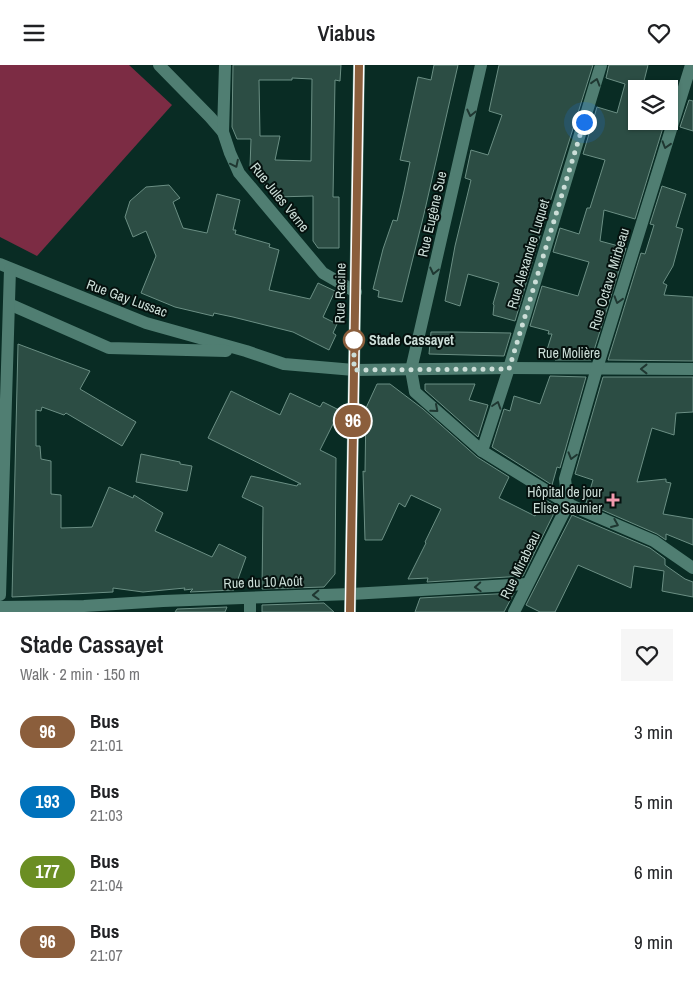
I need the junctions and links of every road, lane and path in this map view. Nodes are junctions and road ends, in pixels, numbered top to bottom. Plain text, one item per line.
1 (159, 65) edge
2 (224, 65) edge
3 (359, 65) edge
4 (481, 65) edge
5 (601, 65) edge
6 (691, 65) edge
7 (223, 132) junction
8 (5, 267) edge
9 (356, 292) junction
10 (9, 304) junction
11 (246, 351) junction
12 (597, 368) junction
13 (509, 369) junction
14 (693, 369) edge
15 (354, 370) junction
16 (411, 370) junction
17 (482, 451) junction
18 (568, 504) junction
19 (693, 568) edge
20 (527, 584) junction
21 (351, 594) junction
22 (0, 595) edge
23 (250, 598) junction
24 (161, 606) edge
25 (0, 607) edge
26 (250, 612) edge
27 (350, 612) edge
28 (514, 612) edge

1 - 7 street
2 - 7 street, Rue Jules Verne
3 - 9 street, Rue Racine
4 -> 16 street, Rue Eugène Sue
13 -> 5 street, Rue Alexandre Luquet
6 -> 12 street, Rue Octave Mirbeau
7 -> 9 street, Rue Jules Verne
8 - 10 street
8 - 11 street, Rue Gay Lussac
9 - 15 street, Rue Racine
10 - 11 street, Rue Gay Lussac
10 - 22 street
11 - 15 street, Rue Gay Lussac
12 - 13 street, Rue Molière
14 -> 12 street, Rue Molière
12 -> 18 street, Rue Octave Mirbeau
13 - 16 street, Rue Molière
17 -> 13 street, Rue Alexandre Luquet
15 - 16 street, Rue Molière
15 - 21 street, Rue Racine
16 -> 17 street
17 - 18 street
18 -> 19 street
18 - 20 street, Rue Mirabeau
20 -> 21 street, Rue du 10 Août
20 - 28 street, Rue Mirabeau
21 -> 23 street, Rue du 10 Août
21 - 27 street, Rue Racine
23 - 24 street, Rue du 10 Août
23 - 26 street
24 - 25 street, Rue du 10 Août

